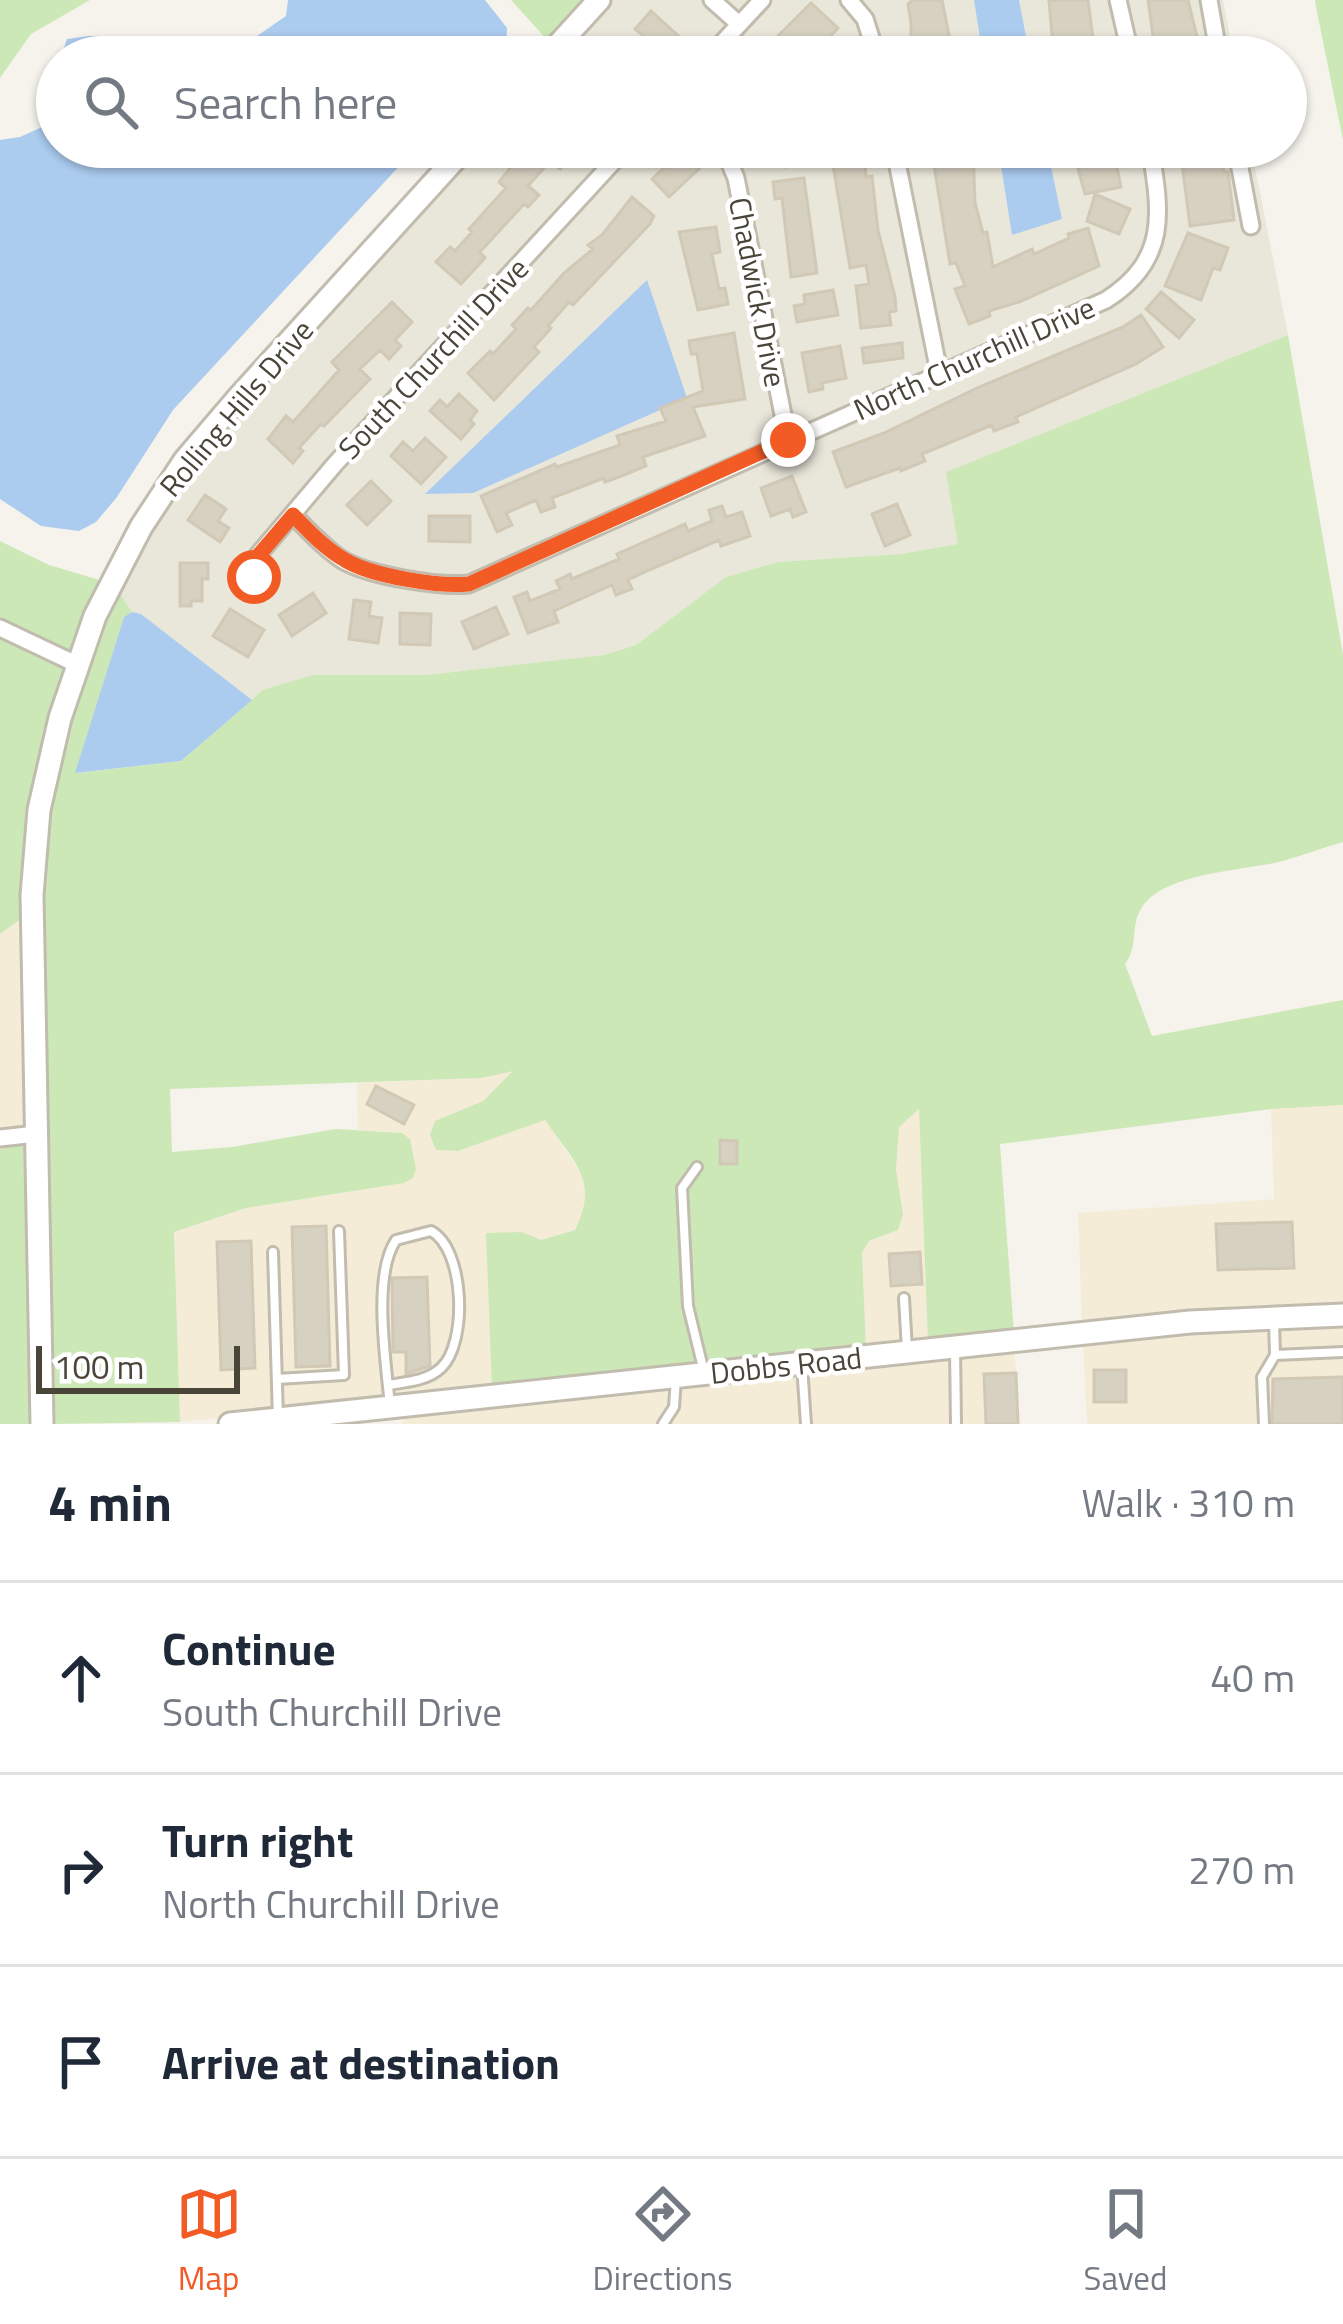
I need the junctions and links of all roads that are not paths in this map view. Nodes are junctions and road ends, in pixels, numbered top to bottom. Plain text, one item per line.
1 (599, 0) edge
2 (712, 0) edge
3 (762, 0) edge
4 (849, 0) edge
5 (1118, 0) edge
6 (1209, 0) edge
7 (739, 24) junction
8 (566, 36) edge
9 (728, 36) edge
10 (871, 36) edge
11 (1126, 36) edge
12 (1215, 36) edge
13 (447, 168) edge
14 (608, 168) edge
15 (731, 168) edge
16 (898, 168) edge
17 (1154, 168) edge
18 (1240, 168) edge
19 (1251, 226) dead end
20 (939, 372) junction
21 (788, 440) junction
22 (293, 515) junction
23 (254, 577) dead end
24 (0, 628) edge
25 (78, 665) junction
26 (36, 1134) junction
27 (0, 1138) edge
28 (697, 1167) dead end
29 (339, 1231) dead end
30 (273, 1252) dead end
31 (904, 1298) dead end
32 (1343, 1315) edge
33 (1274, 1317) junction
34 (956, 1346) junction
35 (907, 1352) junction
36 (1343, 1352) edge
37 (1275, 1354) junction
38 (801, 1364) junction
39 (704, 1373) junction
40 (676, 1376) junction
41 (277, 1379) junction
42 (389, 1396) junction
43 (278, 1419) junction
44 (42, 1424) edge
45 (230, 1424) edge
46 (663, 1424) edge
47 (806, 1424) edge
48 (956, 1424) edge
49 (1264, 1424) edge

1 - 8 street
2 - 7 street
3 - 7 street
4 - 10 street
5 - 11 street
6 - 12 street
7 - 9 street
13 - 25 street, Rolling Hills Drive
14 - 22 street, South Churchill Drive
15 - 21 street, Chadwick Drive
16 - 20 street
17 - 20 street, North Churchill Drive
18 - 19 street
20 - 21 street, North Churchill Drive
21 - 22 street, North Churchill Drive
22 - 23 street, South Churchill Drive
24 - 25 street
25 - 26 street, Rolling Hills Drive
26 - 27 street
26 - 44 street, Rolling Hills Drive
28 - 39 lane
29 - 41 lane
30 - 41 lane
31 - 35 lane
32 - 33 street, Dobbs Road
33 - 34 street, Dobbs Road
33 - 37 lane
34 - 35 street, Dobbs Road
34 - 48 lane
35 - 38 street, Dobbs Road
36 - 37 lane
37 - 49 lane
38 - 39 street, Dobbs Road
38 - 47 lane
39 - 40 street, Dobbs Road
40 - 42 street, Dobbs Road
40 - 46 lane
41 - 43 lane
42 - 42 lane
42 - 43 street, Dobbs Road
43 - 45 street, Dobbs Road

